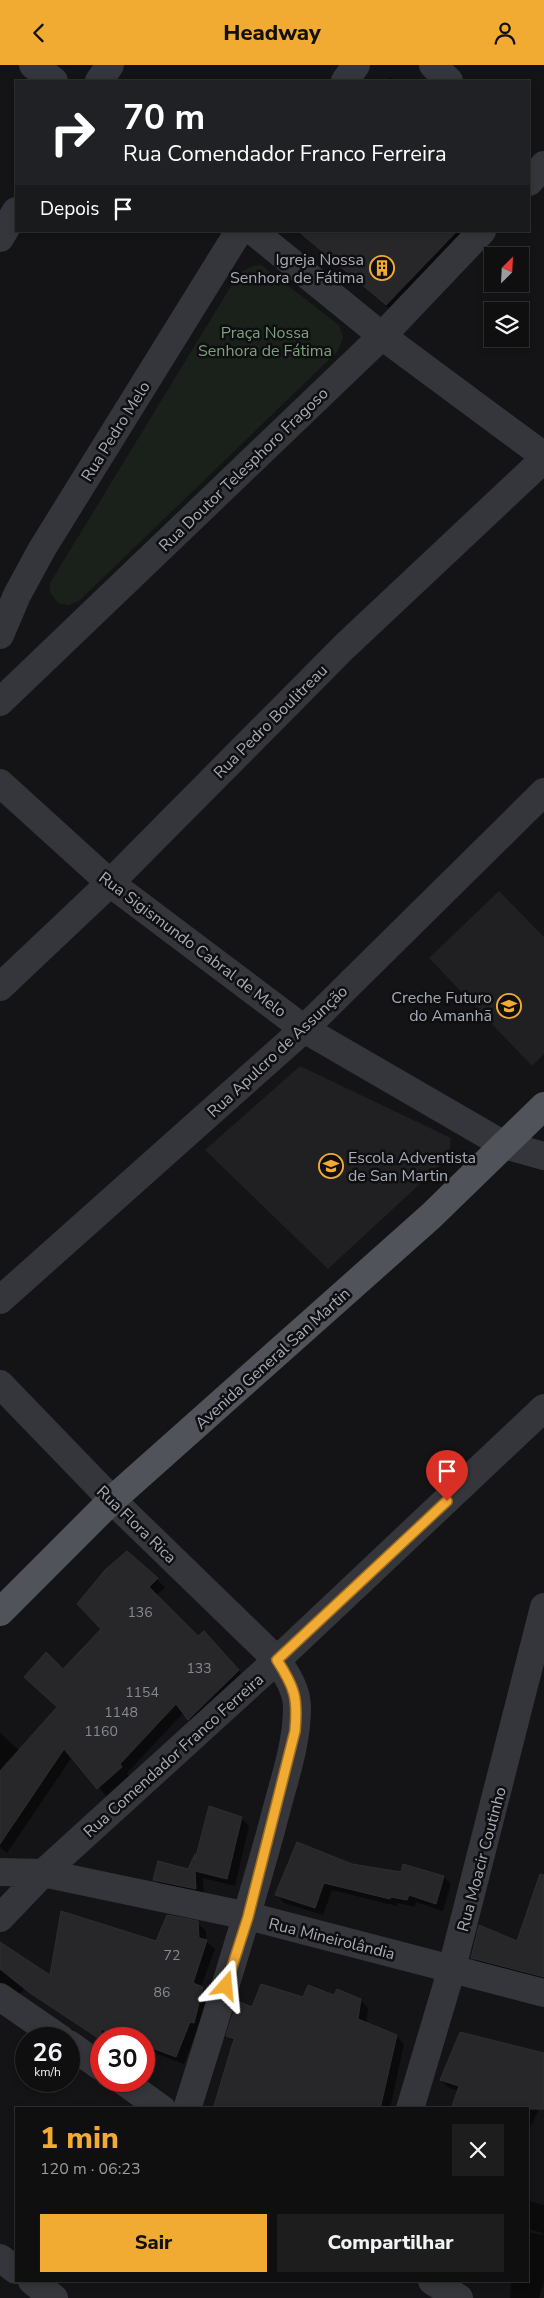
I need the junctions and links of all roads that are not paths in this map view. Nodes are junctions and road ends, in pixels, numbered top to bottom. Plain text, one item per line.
1 (33, 65) edge
2 (110, 65) edge
3 (356, 65) edge
4 (433, 65) edge
5 (53, 80) edge
6 (99, 80) edge
7 (346, 80) edge
8 (449, 80) edge
9 (15, 213) edge
10 (238, 232) edge
11 (254, 232) edge
12 (481, 232) edge
13 (0, 237) edge
14 (382, 337) junction
15 (544, 458) edge
16 (0, 635) edge
17 (0, 702) edge
18 (0, 783) edge
19 (544, 791) edge
20 (110, 883) junction
21 (0, 987) edge
22 (304, 1029) junction
23 (544, 1106) edge
24 (504, 1145) junction
25 (544, 1156) edge
26 (0, 1300) edge
27 (0, 1384) edge
28 (544, 1408) edge
29 (112, 1500) junction
30 (544, 1607) edge
31 (0, 1612) edge
32 (277, 1660) junction
33 (0, 1872) edge
34 (43, 1873) junction
35 (248, 1917) junction
36 (0, 1918) edge
37 (452, 1968) junction
38 (544, 1993) edge
39 (0, 1997) edge
40 (44, 2027) edge
41 (138, 2092) edge
42 (159, 2107) edge
43 (188, 2107) edge
44 (411, 2107) edge
45 (0, 2258) edge
46 (15, 2269) edge
47 (33, 2282) edge
48 (434, 2282) edge
49 (54, 2298) edge
50 (459, 2298) edge

1 - 5 street
2 - 6 street
3 - 7 street
4 - 8 street
9 - 13 street
10 - 16 street, Rua Pedro Melo
11 - 14 street
12 - 14 street, Rua Doutor Telesphoro Fragoso
14 - 15 street
14 - 17 street, Rua Doutor Telesphoro Fragoso
15 - 20 street, Rua Pedro Boulitreau
18 - 20 street, Rua Sigismundo Cabral de Melo
19 - 22 street, Rua Apulcro de Assunção
20 - 21 street, Rua Pedro Boulitreau
20 - 22 street, Rua Sigismundo Cabral de Melo
22 - 24 street, Rua Sigismundo Cabral de Melo
22 - 26 street, Rua Apulcro de Assunção
23 - 24 main road, Avenida General San Martin
24 - 25 street, Rua Sigismundo Cabral de Melo
24 - 29 main road, Avenida General San Martin
27 - 29 street, Rua Flora Rica
28 - 32 street, Rua Comendador Franco Ferreira
29 - 31 main road, Avenida General San Martin
29 - 32 street, Rua Flora Rica
30 - 37 street, Rua Moacir Coutinho
32 - 34 street, Rua Comendador Franco Ferreira
32 - 35 street, Rua Flora Rica
33 - 34 street, Rua Mineirolândia
34 - 35 street, Rua Mineirolândia
34 - 36 street, Rua Comendador Franco Ferreira
35 - 37 street, Rua Mineirolândia
35 - 43 street, Rua Flora Rica
37 - 38 street, Rua Mineirolândia
37 - 44 street, Rua Moacir Coutinho
39 - 40 street
41 - 42 street
45 - 46 street
47 - 49 street
48 - 50 street

